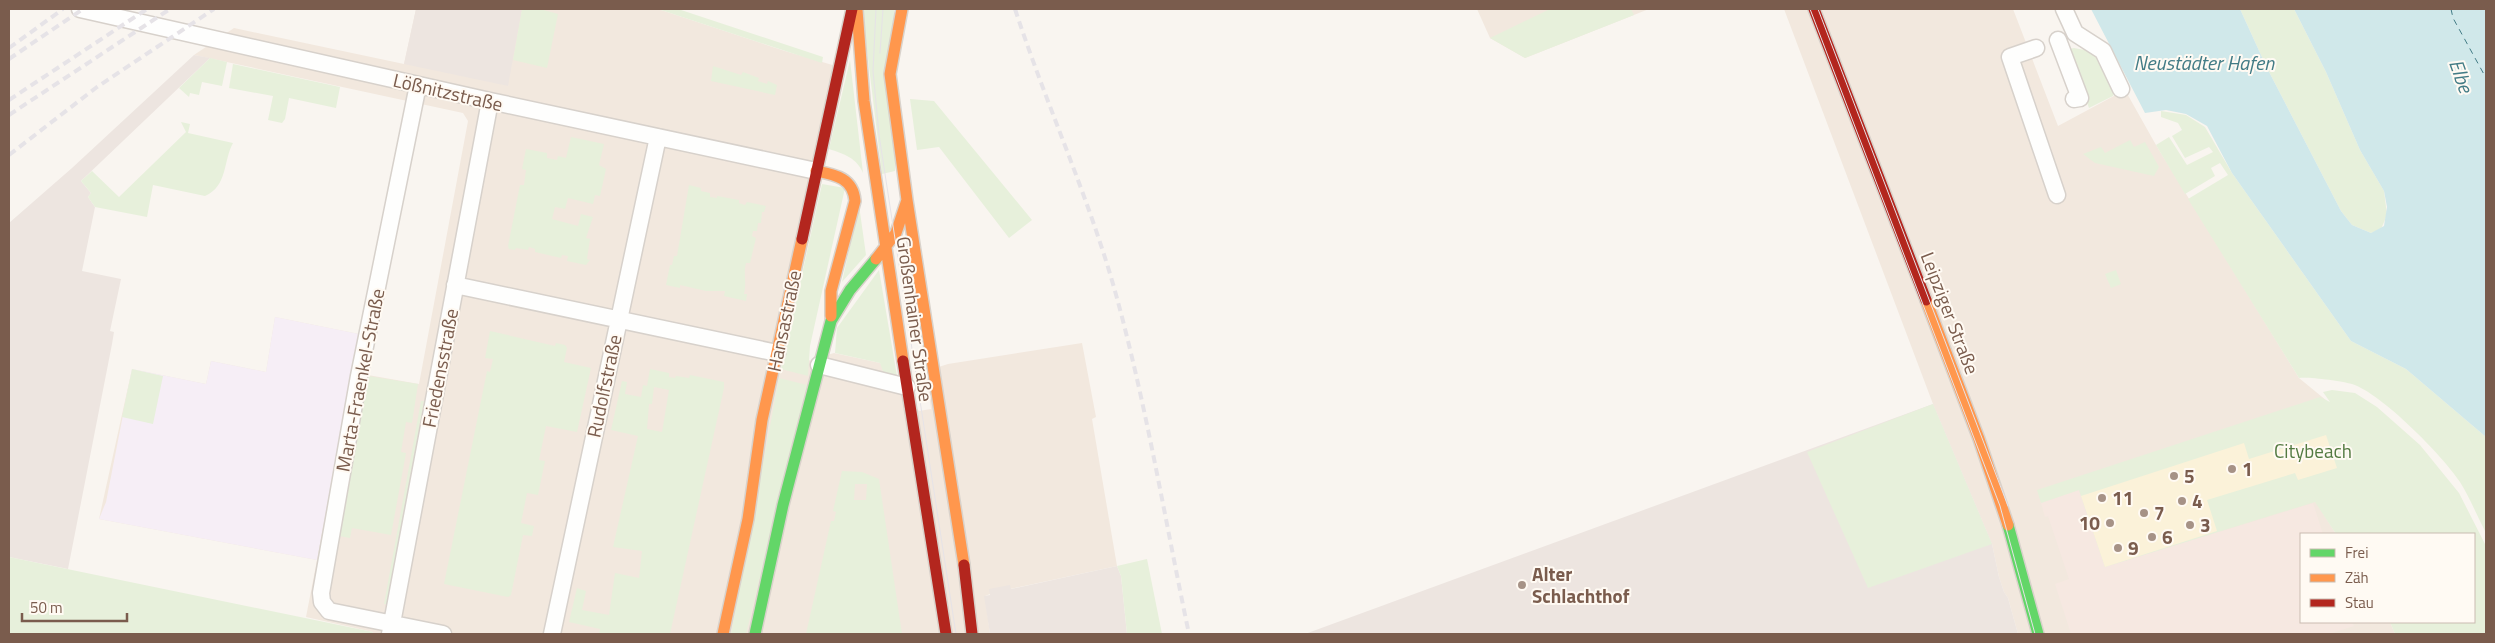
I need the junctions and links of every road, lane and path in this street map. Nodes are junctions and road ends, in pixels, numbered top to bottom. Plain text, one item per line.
1 (80, 9) edge
2 (852, 9) edge
3 (857, 9) edge
4 (902, 9) edge
5 (1814, 9) edge
6 (2064, 9) edge
7 (2075, 33) junction
8 (2036, 48) dead end
9 (418, 85) junction
10 (2121, 89) dead end
11 (2074, 99) dead end
12 (490, 101) junction
13 (658, 137) junction
14 (816, 171) junction
15 (2057, 195) dead end
16 (907, 200) junction
17 (887, 249) junction
18 (455, 285) junction
19 (618, 320) junction
20 (831, 321) junction
21 (770, 351) junction
22 (819, 365) junction
23 (907, 387) junction
24 (391, 629) edge
25 (443, 634) edge
26 (552, 634) edge
27 (724, 634) edge
28 (755, 634) edge
29 (946, 634) edge
30 (972, 634) edge
31 (2038, 634) edge

1 - 9 street, Lößnitzstraße
2 - 14 main road, Hansastraße
3 - 17 main road, Großenhainer Straße
4 - 16 main road
5 - 31 main road, Leipziger Straße
6 - 7 street
7 - 10 street
7 - 11 street
8 - 15 street
9 - 12 street, Lößnitzstraße
9 - 24 street, Marta-Fraenkel-Straße
12 - 13 street, Lößnitzstraße
12 - 18 street, Friedensstraße
13 - 14 street, Lößnitzstraße
13 - 19 street, Rudolfstraße
14 - 20 main road
14 - 21 main road, Hansastraße
16 - 17 main road
16 - 30 main road, Großenhainer Straße
17 - 20 main road
17 - 23 main road, Großenhainer Straße
18 - 19 street
18 - 24 street, Friedensstraße
19 - 21 street
19 - 26 street, Rudolfstraße
20 - 22 main road
21 - 27 main road, Hansastraße
22 - 23 street
22 - 28 main road
23 - 29 main road, Großenhainer Straße
24 - 25 street

